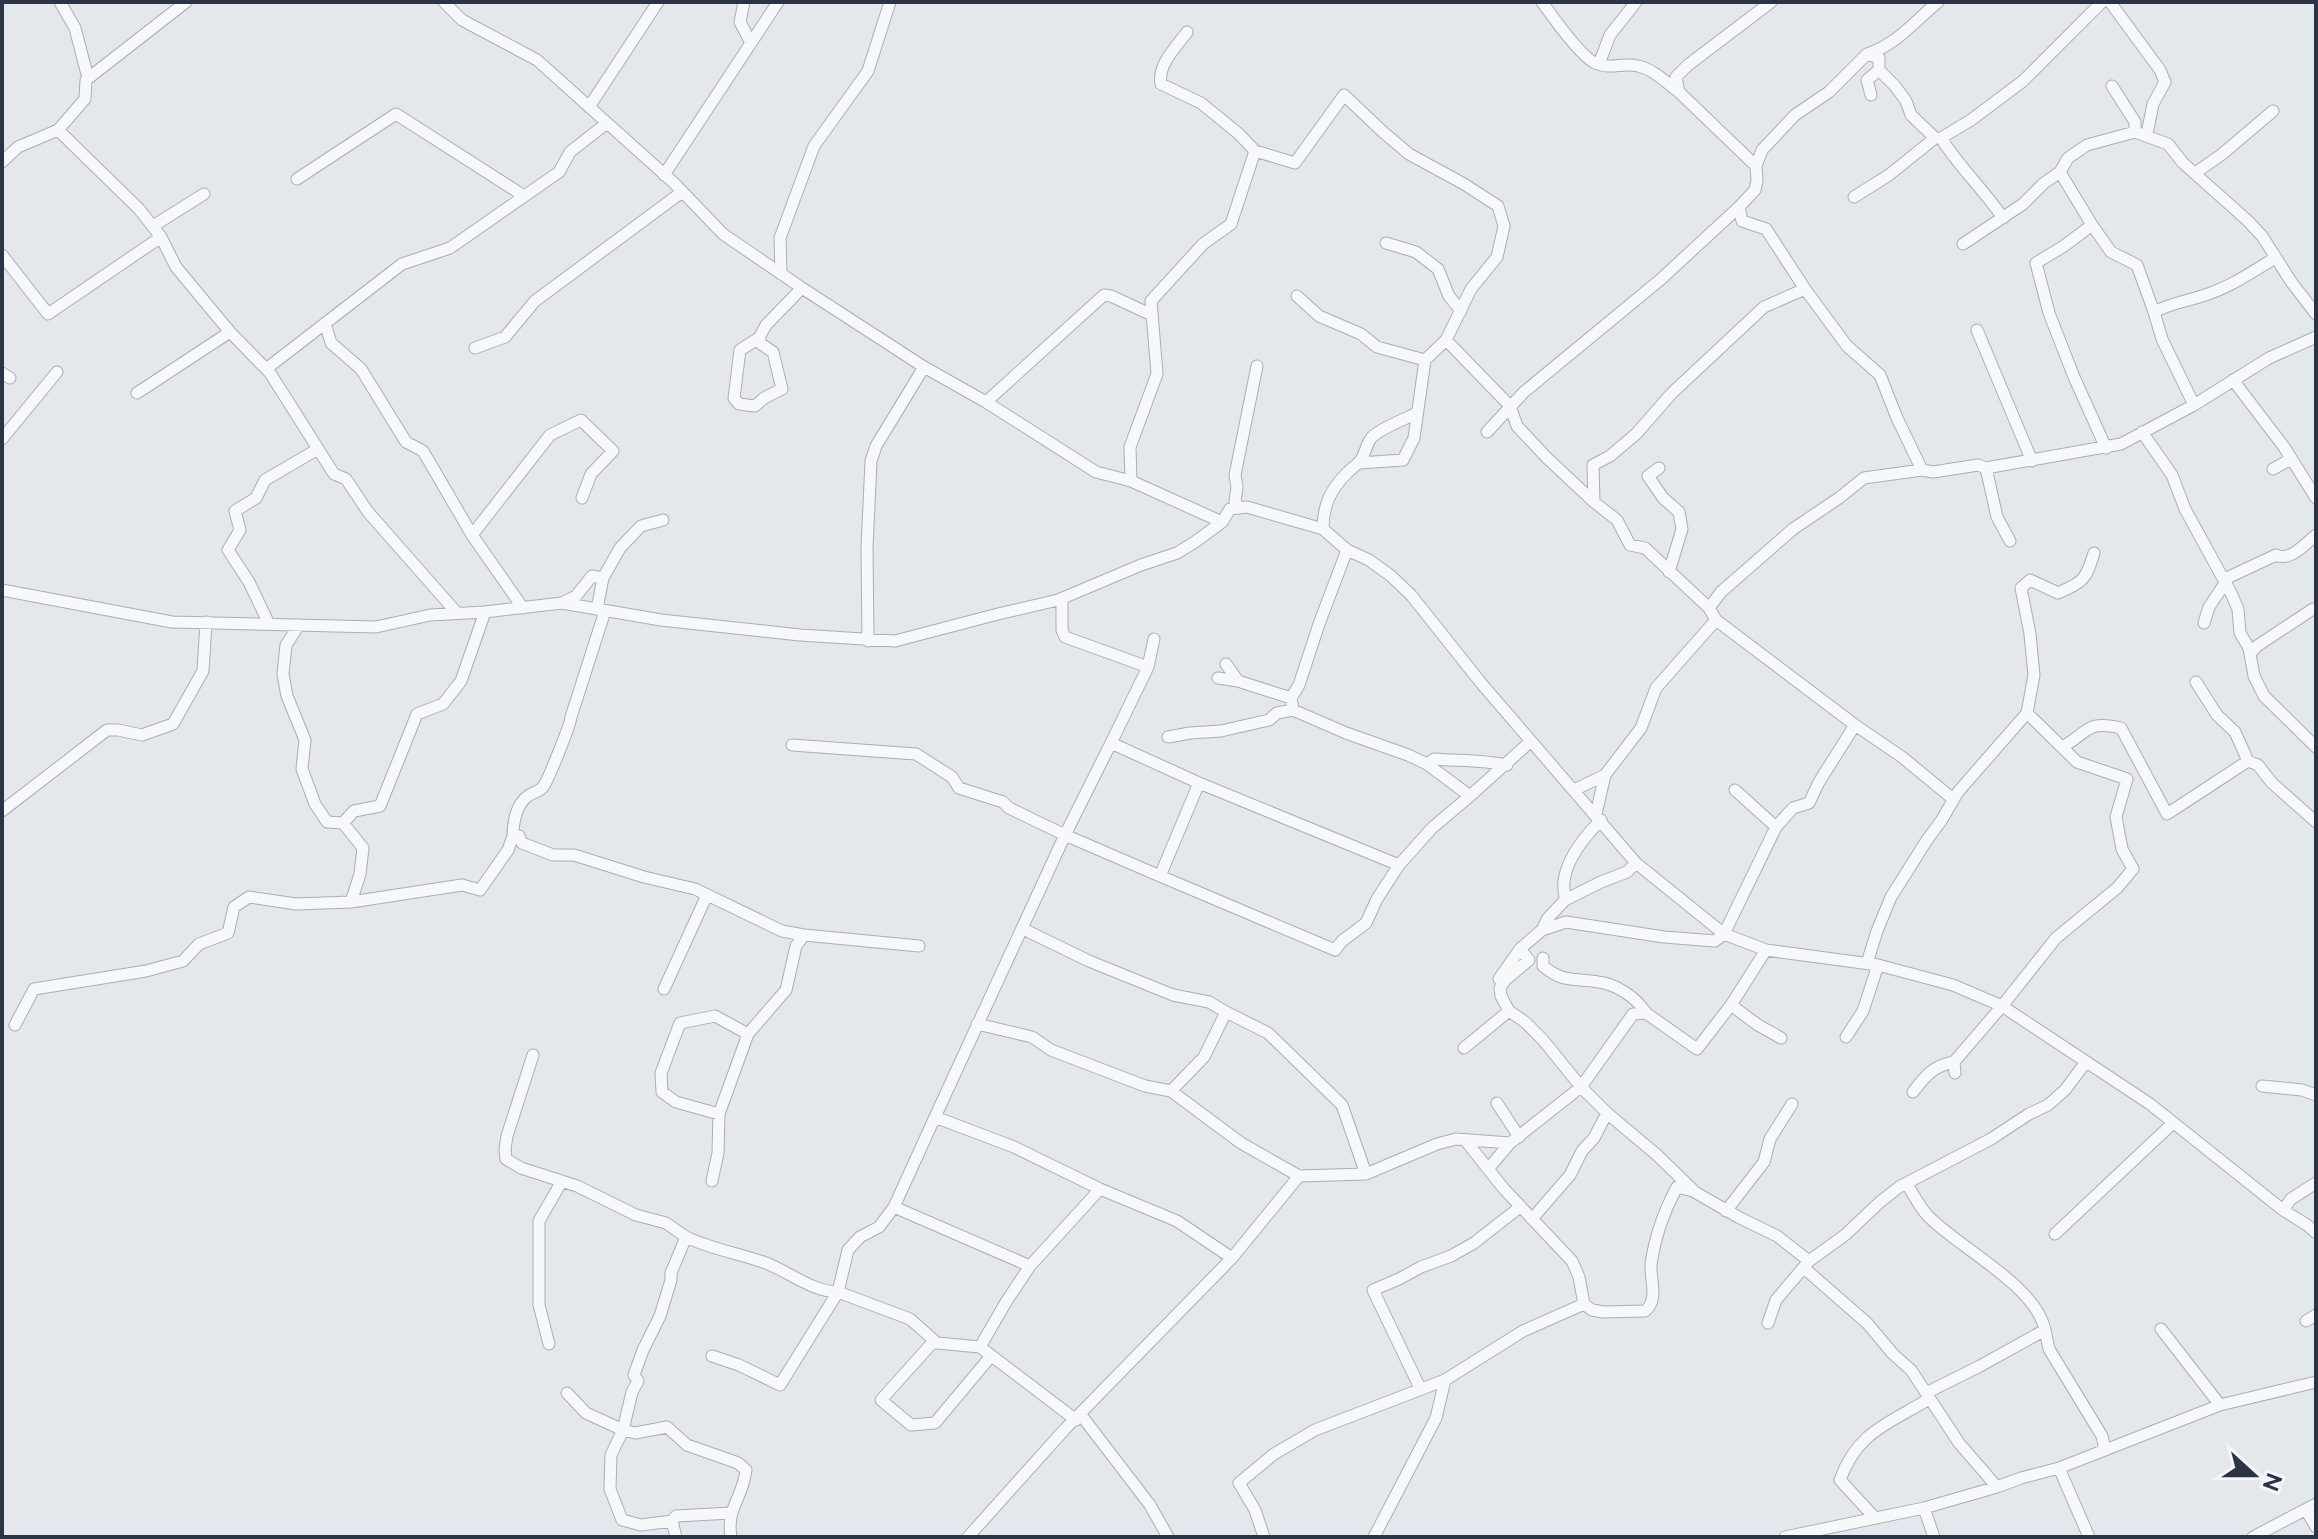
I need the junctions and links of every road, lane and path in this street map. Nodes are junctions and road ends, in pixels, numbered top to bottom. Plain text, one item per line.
1 (60, 2) edge
2 (186, 2) edge
3 (444, 2) edge
4 (658, 2) edge
5 (744, 2) edge
6 (778, 2) edge
7 (890, 2) edge
8 (1542, 2) edge
9 (1636, 2) edge
10 (1771, 2) edge
11 (1938, 2) edge
12 (2102, 2) edge
13 (2110, 2) edge
14 (1187, 32) dead end
15 (751, 43) junction
16 (1867, 54) junction
17 (1599, 64) junction
18 (1879, 70) junction
19 (88, 78) junction
20 (2112, 86) dead end
21 (1679, 92) junction
22 (1871, 95) dead end
23 (589, 107) junction
24 (2273, 111) dead end
25 (607, 123) junction
26 (58, 130) junction
27 (2141, 133) junction
28 (1938, 138) junction
29 (1255, 151) junction
30 (2, 162) edge
31 (1756, 166) junction
32 (2060, 172) junction
33 (2195, 173) junction
34 (664, 175) junction
35 (297, 179) dead end
36 (682, 192) junction
37 (204, 194) dead end
38 (524, 196) junction
39 (1854, 197) dead end
40 (1739, 207) junction
41 (2003, 218) junction
42 (2092, 225) junction
43 (153, 226) junction
44 (161, 237) junction
45 (1386, 243) dead end
46 (1963, 244) dead end
47 (2, 255) edge
48 (2275, 258) junction
49 (781, 274) junction
50 (802, 288) junction
51 (1805, 289) junction
52 (1297, 296) dead end
53 (1461, 311) junction
54 (2154, 312) junction
55 (2316, 314) edge
56 (1152, 315) junction
57 (325, 323) junction
58 (1977, 330) dead end
59 (230, 332) junction
60 (2316, 337) edge
61 (759, 338) junction
62 (1446, 340) junction
63 (475, 348) dead end
64 (1425, 360) junction
65 (1257, 366) dead end
66 (924, 367) junction
67 (266, 369) junction
68 (57, 372) dead end
69 (2233, 380) junction
70 (137, 393) dead end
71 (986, 402) junction
72 (2194, 405) junction
73 (1510, 406) junction
74 (1417, 413) junction
75 (1487, 432) dead end
76 (2142, 432) junction
77 (2, 439) edge
78 (2106, 448) junction
79 (318, 449) junction
80 (2291, 459) junction
81 (1403, 460) junction
82 (2032, 461) junction
83 (1419, 462) dead end
84 (1359, 463) junction
85 (1659, 468) dead end
86 (1986, 468) junction
87 (2273, 469) dead end
88 (1922, 470) junction
89 (1131, 481) junction
90 (582, 498) dead end
91 (2316, 498) edge
92 (1594, 502) junction
93 (1239, 508) junction
94 (663, 520) dead end
95 (1222, 522) junction
96 (1323, 529) junction
97 (472, 535) junction
98 (2316, 535) edge
99 (2010, 541) dead end
100 (1347, 550) junction
101 (2094, 553) dead end
102 (1669, 572) junction
103 (603, 578) junction
104 (2225, 583) junction
105 (2, 590) edge
106 (1062, 599) junction
107 (562, 603) junction
108 (2209, 607) junction
109 (523, 608) junction
110 (1709, 608) junction
111 (2313, 609) dead end
112 (601, 610) junction
113 (485, 612) junction
114 (457, 613) junction
115 (2194, 613) dead end
116 (1716, 620) junction
117 (206, 622) junction
118 (2204, 623) dead end
119 (269, 624) junction
120 (299, 625) junction
121 (1154, 639) dead end
122 (868, 641) junction
123 (2250, 654) junction
124 (1226, 664) dead end
125 (1148, 667) junction
126 (1218, 678) dead end
127 (1238, 681) junction
128 (2196, 682) dead end
129 (1292, 704) junction
130 (2027, 713) junction
131 (1855, 725) junction
132 (1168, 737) dead end
133 (1531, 741) junction
134 (1111, 743) junction
135 (792, 745) dead end
136 (2062, 747) junction
137 (2316, 747) edge
138 (2248, 761) junction
139 (1427, 764) junction
140 (1507, 765) junction
141 (1605, 775) junction
142 (1199, 783) junction
143 (1574, 790) junction
144 (1735, 790) dead end
145 (1470, 796) junction
146 (1953, 799) junction
147 (2, 811) edge
148 (1598, 817) junction
149 (2316, 822) edge
150 (343, 823) junction
151 (1776, 827) junction
152 (1065, 835) junction
153 (513, 836) junction
154 (1636, 863) junction
155 (1399, 865) junction
156 (1160, 876) junction
157 (707, 895) junction
158 (1565, 900) junction
159 (351, 902) junction
160 (1023, 929) junction
161 (1542, 930) junction
162 (1724, 934) junction
163 (804, 935) junction
164 (919, 946) dead end
165 (1766, 950) junction
166 (1543, 958) dead end
167 (1873, 964) junction
168 (664, 989) dead end
169 (1731, 1005) junction
170 (2002, 1006) junction
171 (1509, 1011) junction
172 (1226, 1012) junction
173 (1646, 1013) junction
174 (977, 1024) junction
175 (15, 1025) dead end
176 (748, 1034) junction
177 (1846, 1037) dead end
178 (1781, 1038) dead end
179 (1464, 1048) dead end
180 (533, 1055) dead end
181 (2086, 1062) junction
182 (2262, 1086) dead end
183 (1581, 1087) junction
184 (1171, 1091) junction
185 (1913, 1092) dead end
186 (2316, 1095) edge
187 (1497, 1103) dead end
188 (1792, 1104) dead end
189 (1607, 1113) junction
190 (719, 1114) junction
191 (935, 1117) junction
192 (2173, 1123) junction
193 (1514, 1140) junction
194 (1466, 1141) junction
195 (1488, 1169) junction
196 (1366, 1174) junction
197 (1299, 1176) junction
198 (562, 1181) junction
199 (712, 1181) dead end
200 (2316, 1183) edge
201 (1907, 1184) junction
202 (1100, 1189) junction
203 (1693, 1191) junction
204 (894, 1207) junction
205 (1520, 1207) junction
206 (2283, 1210) junction
207 (1726, 1211) junction
208 (1532, 1219) junction
209 (2316, 1233) edge
210 (2055, 1234) dead end
211 (686, 1237) junction
212 (1232, 1258) junction
213 (1806, 1265) junction
214 (1030, 1266) junction
215 (838, 1292) junction
216 (1584, 1304) junction
217 (1768, 1323) dead end
218 (2161, 1329) dead end
219 (2045, 1330) junction
220 (934, 1341) junction
221 (549, 1344) dead end
222 (980, 1347) junction
223 (712, 1356) dead end
224 (991, 1356) junction
225 (1445, 1380) junction
226 (2316, 1382) edge
227 (1420, 1388) junction
228 (567, 1393) dead end
229 (1927, 1396) junction
230 (2220, 1405) junction
231 (1078, 1418) junction
232 (623, 1430) junction
233 (2105, 1450) junction
234 (2059, 1468) junction
235 (1997, 1487) junction
236 (2311, 1507) edge
237 (1924, 1508) junction
238 (731, 1513) junction
239 (1874, 1517) junction
240 (672, 1521) junction
241 (2316, 1527) edge
242 (1823, 1534) edge
243 (676, 1537) edge
244 (731, 1537) edge
245 (968, 1537) edge
246 (1168, 1537) edge
247 (1264, 1537) edge
248 (1374, 1537) edge
249 (1785, 1537) edge
250 (1934, 1537) edge
251 (2089, 1537) edge
252 (2253, 1537) edge

1 - 19 street
2 - 19 street
3 - 23 street
4 - 23 street
5 - 15 street
6 - 15 street
7 - 49 street
8 - 17 street
9 - 17 street
10 - 21 street
11 - 16 street
12 - 28 street
13 - 27 street
14 - 29 street
15 - 34 street
16 - 18 street
16 - 31 street
17 - 21 street
18 - 22 street
18 - 28 street
19 - 26 street
20 - 27 street
21 - 31 street
23 - 25 street
24 - 33 street
25 - 34 street
25 - 38 street
26 - 30 street
26 - 43 street
27 - 32 street
27 - 33 street
28 - 39 street
28 - 41 street
29 - 53 street
29 - 56 street
31 - 40 street
32 - 41 street
32 - 42 street
33 - 48 street
34 - 36 street
35 - 38 street
36 - 49 street
36 - 63 street
37 - 43 street
38 - 57 street
40 - 51 street
40 - 73 street
41 - 46 street
42 - 54 street
42 - 78 street
43 - 44 street
44 - 47 street
44 - 59 street
45 - 53 street
48 - 54 street
48 - 55 street
49 - 50 street
50 - 61 street
50 - 66 street
51 - 88 street
51 - 92 street
52 - 64 street
53 - 62 street
54 - 72 street
56 - 71 street
56 - 89 street
57 - 67 street
57 - 97 street
58 - 82 street
59 - 67 street
59 - 70 street
60 - 69 street
61 - 61 street
62 - 64 street
62 - 73 street
64 - 74 street
65 - 93 street
66 - 71 street
66 - 122 street
67 - 79 street
68 - 77 street
69 - 72 street
69 - 80 street
71 - 89 street
72 - 76 street
73 - 75 street
73 - 92 street
74 - 81 street
74 - 84 street
76 - 78 street
76 - 104 street
78 - 82 street
79 - 114 street
79 - 119 street
80 - 87 street
80 - 91 street
81 - 83 street
81 - 84 street
82 - 86 street
84 - 96 street
85 - 102 street
86 - 88 street
86 - 99 street
88 - 110 street
89 - 95 street
90 - 97 street
92 - 102 street
93 - 95 street
93 - 96 street
94 - 103 street
95 - 106 street
96 - 100 street
97 - 109 street
98 - 104 street
100 - 129 street
100 - 133 street
101 - 130 street
102 - 110 street
103 - 107 street
103 - 112 street
104 - 108 street
104 - 123 street
105 - 117 street
106 - 122 street
106 - 125 street
107 - 109 street
107 - 112 street
108 - 115 street
108 - 118 street
109 - 113 street
110 - 116 street
111 - 123 street
112 - 122 street
112 - 153 street
113 - 114 street
113 - 150 street
114 - 120 street
116 - 131 street
116 - 141 street
117 - 119 street
117 - 147 street
119 - 120 street
120 - 150 street
121 - 125 street
123 - 137 street
124 - 127 street
125 - 134 street
126 - 127 street
127 - 129 street
128 - 138 street
129 - 132 street
129 - 139 street
130 - 136 street
130 - 146 street
131 - 146 street
131 - 151 street
133 - 140 street
133 - 143 street
134 - 142 street
134 - 152 street
135 - 152 street
136 - 138 street
136 - 170 street
138 - 149 street
139 - 140 street
139 - 145 street
140 - 145 street
141 - 143 street
141 - 148 street
142 - 155 street
142 - 156 street
143 - 148 street
144 - 151 street
145 - 155 street
146 - 167 street
148 - 154 street
148 - 158 street
150 - 159 street
151 - 162 street
152 - 156 street
152 - 160 street
153 - 157 street
153 - 159 street
154 - 158 street
154 - 162 street
155 - 156 street
157 - 163 street
157 - 168 street
158 - 161 street
159 - 175 street
160 - 172 street
160 - 174 street
161 - 162 street
161 - 171 street
162 - 165 street
163 - 164 street
163 - 176 street
165 - 167 street
165 - 169 street
166 - 173 street
167 - 170 street
167 - 177 street
169 - 173 street
169 - 178 street
170 - 181 street
170 - 185 street
171 - 179 street
171 - 183 street
172 - 184 street
172 - 196 street
173 - 183 street
174 - 184 street
174 - 191 street
176 - 190 street
176 - 190 street
180 - 198 street
181 - 192 street
181 - 201 street
182 - 186 street
183 - 189 street
183 - 193 street
184 - 197 street
187 - 193 street
188 - 207 street
189 - 203 street
189 - 208 street
190 - 199 street
191 - 202 street
191 - 204 street
192 - 206 street
192 - 210 street
193 - 194 street
193 - 195 street
194 - 195 street
194 - 196 street
195 - 205 street
196 - 197 street
197 - 212 street
198 - 211 street
198 - 221 street
200 - 206 street
201 - 213 street
201 - 219 street
202 - 212 street
202 - 214 street
203 - 207 street
203 - 216 street
204 - 214 street
204 - 215 street
205 - 208 street
205 - 227 street
206 - 209 street
207 - 213 street
208 - 216 street
211 - 215 street
211 - 232 street
212 - 231 street
213 - 217 street
213 - 229 street
214 - 222 street
215 - 220 street
215 - 223 street
216 - 225 street
218 - 230 street
219 - 229 street
219 - 233 street
220 - 222 street
220 - 224 street
222 - 224 street
224 - 231 street
225 - 227 street
225 - 248 street
226 - 230 street
227 - 247 street
228 - 232 street
229 - 235 street
229 - 239 street
230 - 233 street
231 - 245 street
231 - 246 street
232 - 238 street
232 - 240 street
233 - 234 street
234 - 235 street
234 - 251 street
235 - 237 street
236 - 241 street
236 - 252 street
237 - 239 street
237 - 250 street
238 - 240 street
238 - 244 street
239 - 242 street
240 - 243 street
242 - 249 street

